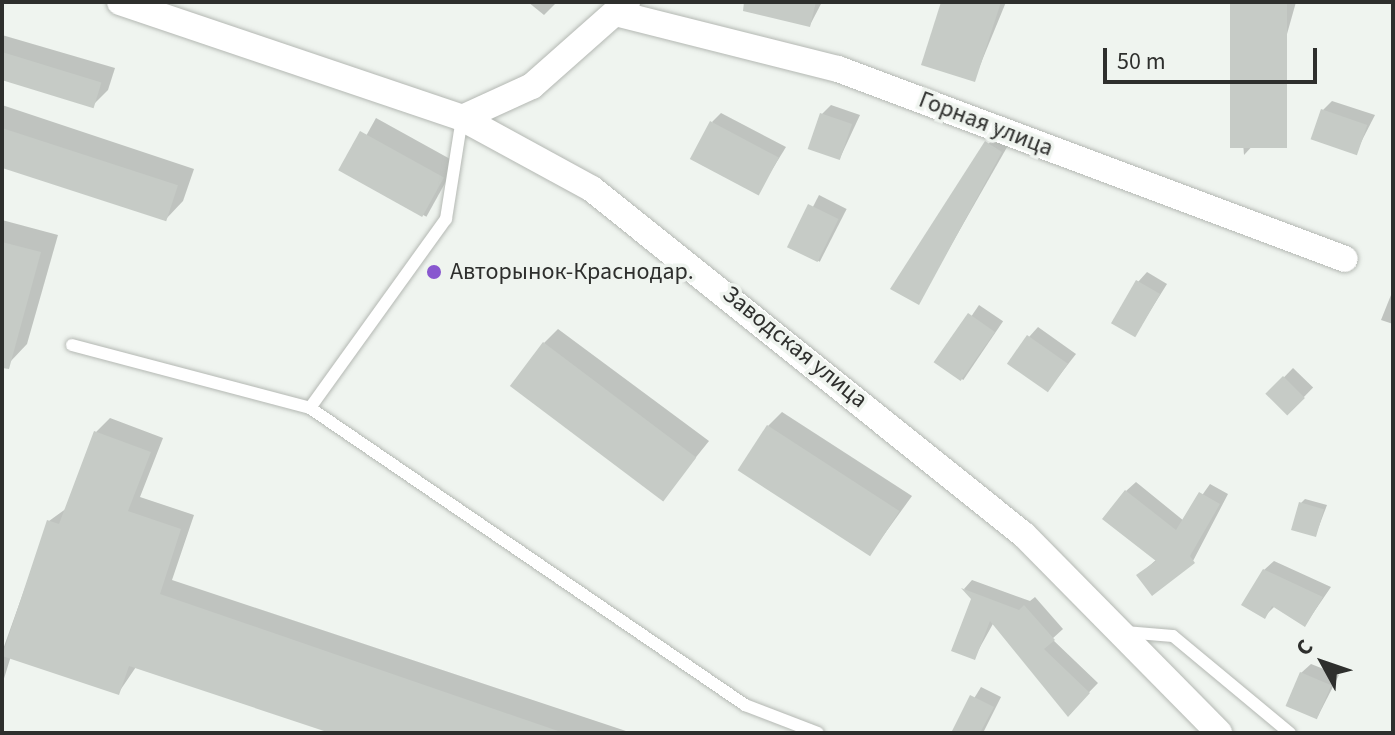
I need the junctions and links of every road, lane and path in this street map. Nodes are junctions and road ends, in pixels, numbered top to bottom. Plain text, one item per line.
1 (120, 2) edge
2 (623, 8) edge
3 (462, 118) junction
4 (1345, 259) dead end
5 (72, 345) dead end
6 (310, 408) junction
7 (1122, 632) junction
8 (818, 733) edge
9 (1219, 733) edge
10 (1290, 733) edge

1 - 3 street, Заводская улица
2 - 3 street, Горная улица
2 - 4 street, Горная улица
3 - 6 lane
3 - 7 street, Заводская улица
5 - 6 lane
6 - 8 lane
7 - 9 street, Заводская улица
7 - 10 lane

